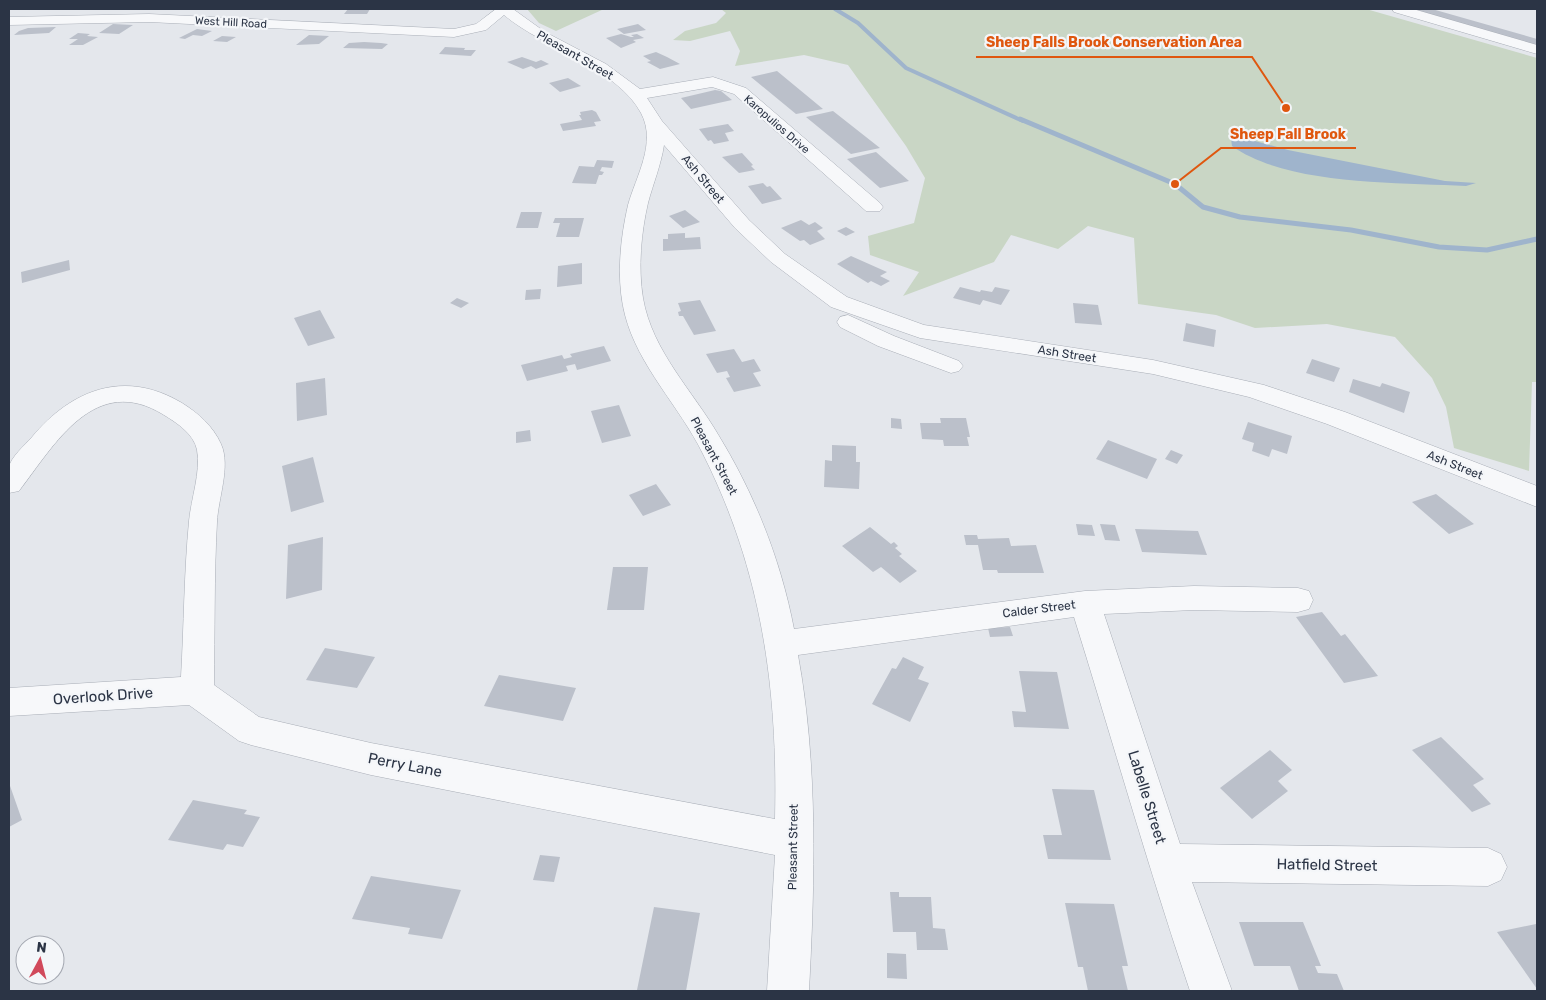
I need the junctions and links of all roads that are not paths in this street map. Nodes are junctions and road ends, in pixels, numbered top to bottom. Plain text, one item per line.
1 (505, 9) edge
2 (1399, 9) edge
3 (122, 13) edge
4 (9, 21) edge
5 (454, 32) junction
6 (491, 36) dead end
7 (518, 38) dead end
8 (544, 38) junction
9 (1537, 50) edge
10 (635, 95) junction
11 (655, 124) junction
12 (696, 172) junction
13 (649, 173) junction
14 (873, 207) dead end
15 (831, 297) junction
16 (951, 366) dead end
17 (9, 484) edge
18 (1537, 497) edge
19 (1298, 600) dead end
20 (1085, 603) junction
21 (781, 644) junction
22 (197, 690) junction
23 (9, 702) edge
24 (794, 841) junction
25 (1166, 863) junction
26 (1488, 867) dead end
27 (788, 991) edge
28 (1211, 991) edge

1 - 5 street, West Hill Road
1 - 8 street, Pleasant Street
2 - 9 street
3 - 4 street, West Hill Road
3 - 5 street, West Hill Road
5 - 6 street, West Hill Road
7 - 8 street
8 - 10 street, Pleasant Street
10 - 11 street, Pleasant Street
10 - 14 street, Karopulios Drive
11 - 12 street, Ash Street
11 - 13 street, Pleasant Street
12 - 13 street
12 - 15 street, Ash Street
13 - 21 street, Pleasant Street
15 - 16 street
15 - 18 street, Ash Street
17 - 22 street
19 - 20 street, Calder Street
20 - 21 street, Calder Street
20 - 25 street, Labelle Street
21 - 24 street, Pleasant Street
22 - 23 street, Overlook Drive
22 - 24 street, Perry Lane
24 - 27 street, Pleasant Street
25 - 26 street, Hatfield Street
25 - 28 street, Labelle Street

